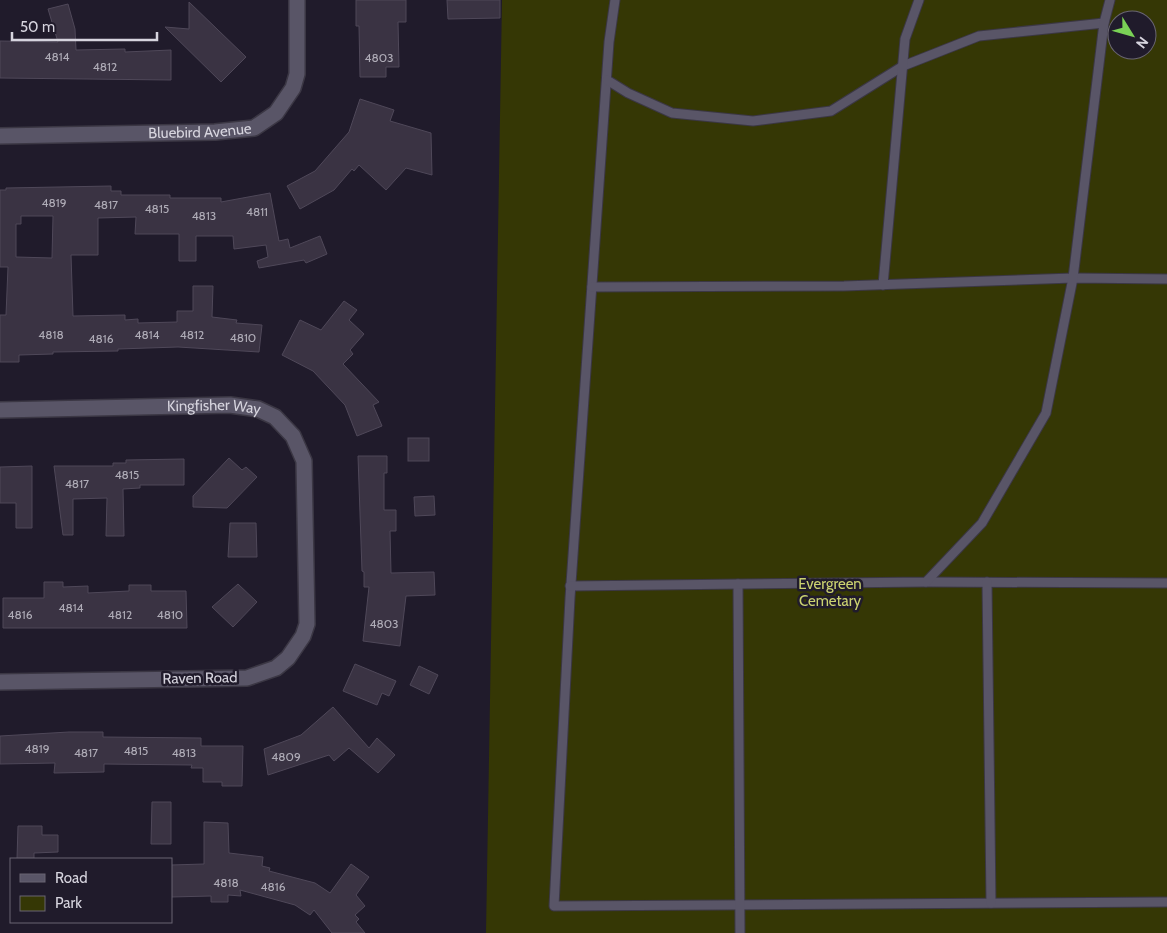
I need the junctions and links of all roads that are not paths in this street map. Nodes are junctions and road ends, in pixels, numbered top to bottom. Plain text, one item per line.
1 (297, 0) edge
2 (615, 0) edge
3 (918, 0) edge
4 (1110, 0) edge
5 (1104, 23) junction
6 (903, 66) junction
7 (607, 80) junction
8 (0, 136) edge
9 (1073, 278) junction
10 (1167, 279) edge
11 (883, 284) junction
12 (592, 287) junction
13 (0, 410) edge
14 (307, 557) joint
15 (926, 582) junction
16 (987, 582) junction
17 (1167, 583) edge
18 (738, 584) junction
19 (570, 586) junction
20 (0, 682) edge
21 (1167, 902) edge
22 (991, 903) junction
23 (741, 905) junction
24 (740, 933) edge

1 - 8 street, Bluebird Avenue
2 - 7 lane
3 - 6 lane
4 - 5 lane
5 - 6 lane
5 - 9 lane
6 - 7 lane
6 - 11 lane
7 - 12 lane
9 - 10 lane
9 - 11 lane
9 - 15 lane
11 - 12 lane
12 - 19 lane
13 - 14 street, Kingfisher Way
14 - 20 street, Raven Road
15 - 16 lane
15 - 18 lane
16 - 17 lane
16 - 22 lane
18 - 19 lane
18 - 23 lane
19 - 23 lane
21 - 22 lane
22 - 23 lane
23 - 24 lane

